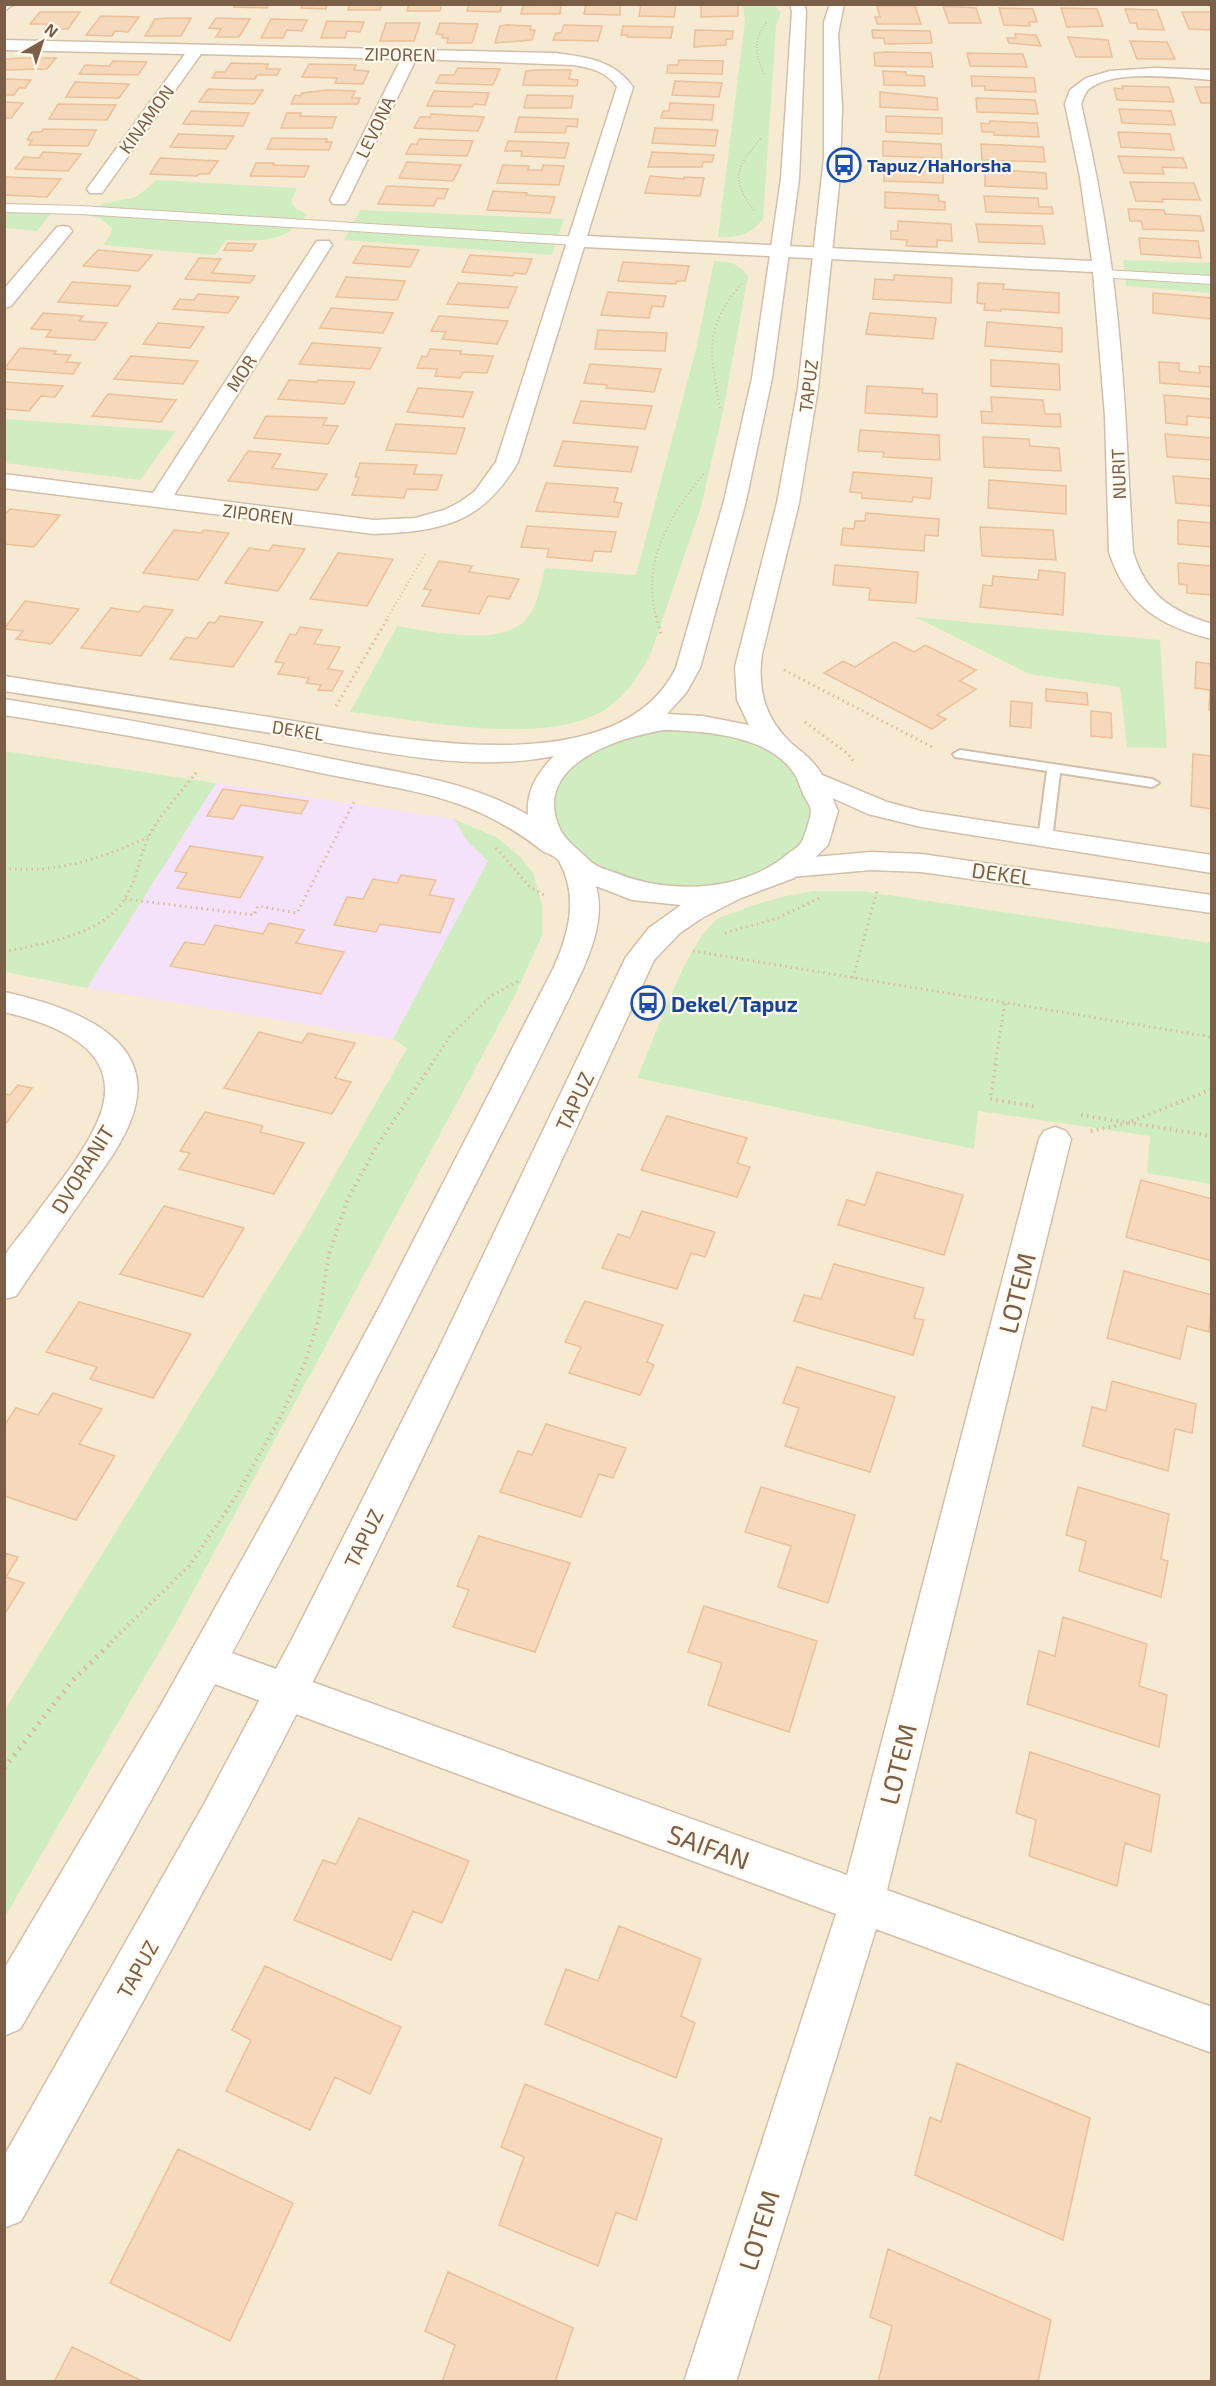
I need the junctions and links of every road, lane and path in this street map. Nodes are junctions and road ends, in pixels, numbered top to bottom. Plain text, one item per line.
1 (797, 4) edge
2 (837, 4) edge
3 (768, 21) dead end
4 (4, 45) edge
5 (196, 50) junction
6 (411, 54) junction
7 (1212, 75) edge
8 (766, 77) dead end
9 (766, 132) dead end
10 (96, 189) dead end
11 (339, 200) dead end
12 (4, 208) edge
13 (63, 231) dead end
14 (578, 241) junction
15 (323, 245) dead end
16 (775, 251) junction
17 (824, 253) junction
18 (1103, 271) junction
19 (1212, 280) edge
20 (4, 302) edge
21 (722, 414) dead end
22 (707, 471) dead end
23 (4, 481) edge
24 (159, 501) junction
25 (446, 518) junction
26 (1212, 632) edge
27 (751, 654) junction
28 (4, 683) edge
29 (680, 686) junction
30 (4, 707) edge
31 (632, 727) junction
32 (320, 733) junction
33 (593, 740) junction
34 (217, 742) junction
35 (786, 752) junction
36 (960, 754) joint
37 (1054, 768) junction
38 (368, 775) junction
39 (815, 780) junction
40 (1152, 783) dead end
41 (481, 800) junction
42 (148, 837) junction
43 (1045, 839) junction
44 (564, 855) junction
45 (886, 861) junction
46 (1212, 864) edge
47 (4, 868) edge
48 (791, 868) junction
49 (730, 893) junction
50 (125, 899) junction
51 (1212, 904) edge
52 (585, 916) junction
53 (650, 944) junction
54 (4, 952) edge
55 (572, 959) junction
56 (853, 978) junction
57 (4, 1002) edge
58 (1005, 1003) junction
59 (1212, 1037) edge
60 (1212, 1089) edge
61 (1058, 1120) junction
62 (1128, 1123) junction
63 (1212, 1136) edge
64 (4, 1286) edge
65 (207, 1663) junction
66 (286, 1691) junction
67 (4, 1768) edge
68 (861, 1901) junction
69 (4, 2013) edge
70 (1212, 2030) edge
71 (4, 2204) edge
72 (710, 2382) edge

1 - 16 street
2 - 17 street, TAPUZ
3 - 8 path
4 - 5 street, ZIPOREN
5 - 6 street, ZIPOREN
5 - 10 street, KINAMON
6 - 11 street, LEVONA
6 - 14 street, ZIPOREN
7 - 18 street, NURIT
9 - 16 path
12 - 14 street
13 - 20 street
14 - 16 street
14 - 25 street, ZIPOREN
15 - 24 street, MOR
16 - 17 street
16 - 21 path
16 - 29 street
17 - 18 street
17 - 27 street, TAPUZ
18 - 19 street
18 - 26 street, NURIT
22 - 29 path
23 - 24 street, ZIPOREN
24 - 25 street, ZIPOREN
25 - 32 path
27 - 35 street, TAPUZ
27 - 36 path
28 - 32 street, DEKEL
29 - 31 street
30 - 34 street, DEKEL
31 - 33 street
31 - 35 street
32 - 33 street, DEKEL
33 - 44 street
34 - 38 street, DEKEL
34 - 42 path
35 - 39 street
36 - 37 lane
37 - 40 lane
37 - 43 lane
38 - 41 street, DEKEL
38 - 50 path
39 - 43 street, DEKEL
39 - 48 street
41 - 44 street, DEKEL
41 - 52 path
42 - 47 path
42 - 50 path
43 - 46 street, DEKEL
44 - 49 street, DEKEL
44 - 52 street
45 - 48 street, DEKEL
45 - 51 street, DEKEL
45 - 56 path
48 - 49 street
49 - 53 street, TAPUZ
50 - 54 path
52 - 55 street
53 - 56 path
53 - 66 street, TAPUZ
55 - 65 street
55 - 67 path
56 - 58 path
57 - 64 street, DVORANIT
58 - 59 path
58 - 61 path
60 - 62 path
61 - 62 path
61 - 62 path
61 - 68 street, LOTEM
62 - 63 path
65 - 66 street, SAIFAN
65 - 69 street
66 - 68 street, SAIFAN
66 - 71 street, TAPUZ
68 - 70 street, SAIFAN
68 - 72 street, LOTEM

